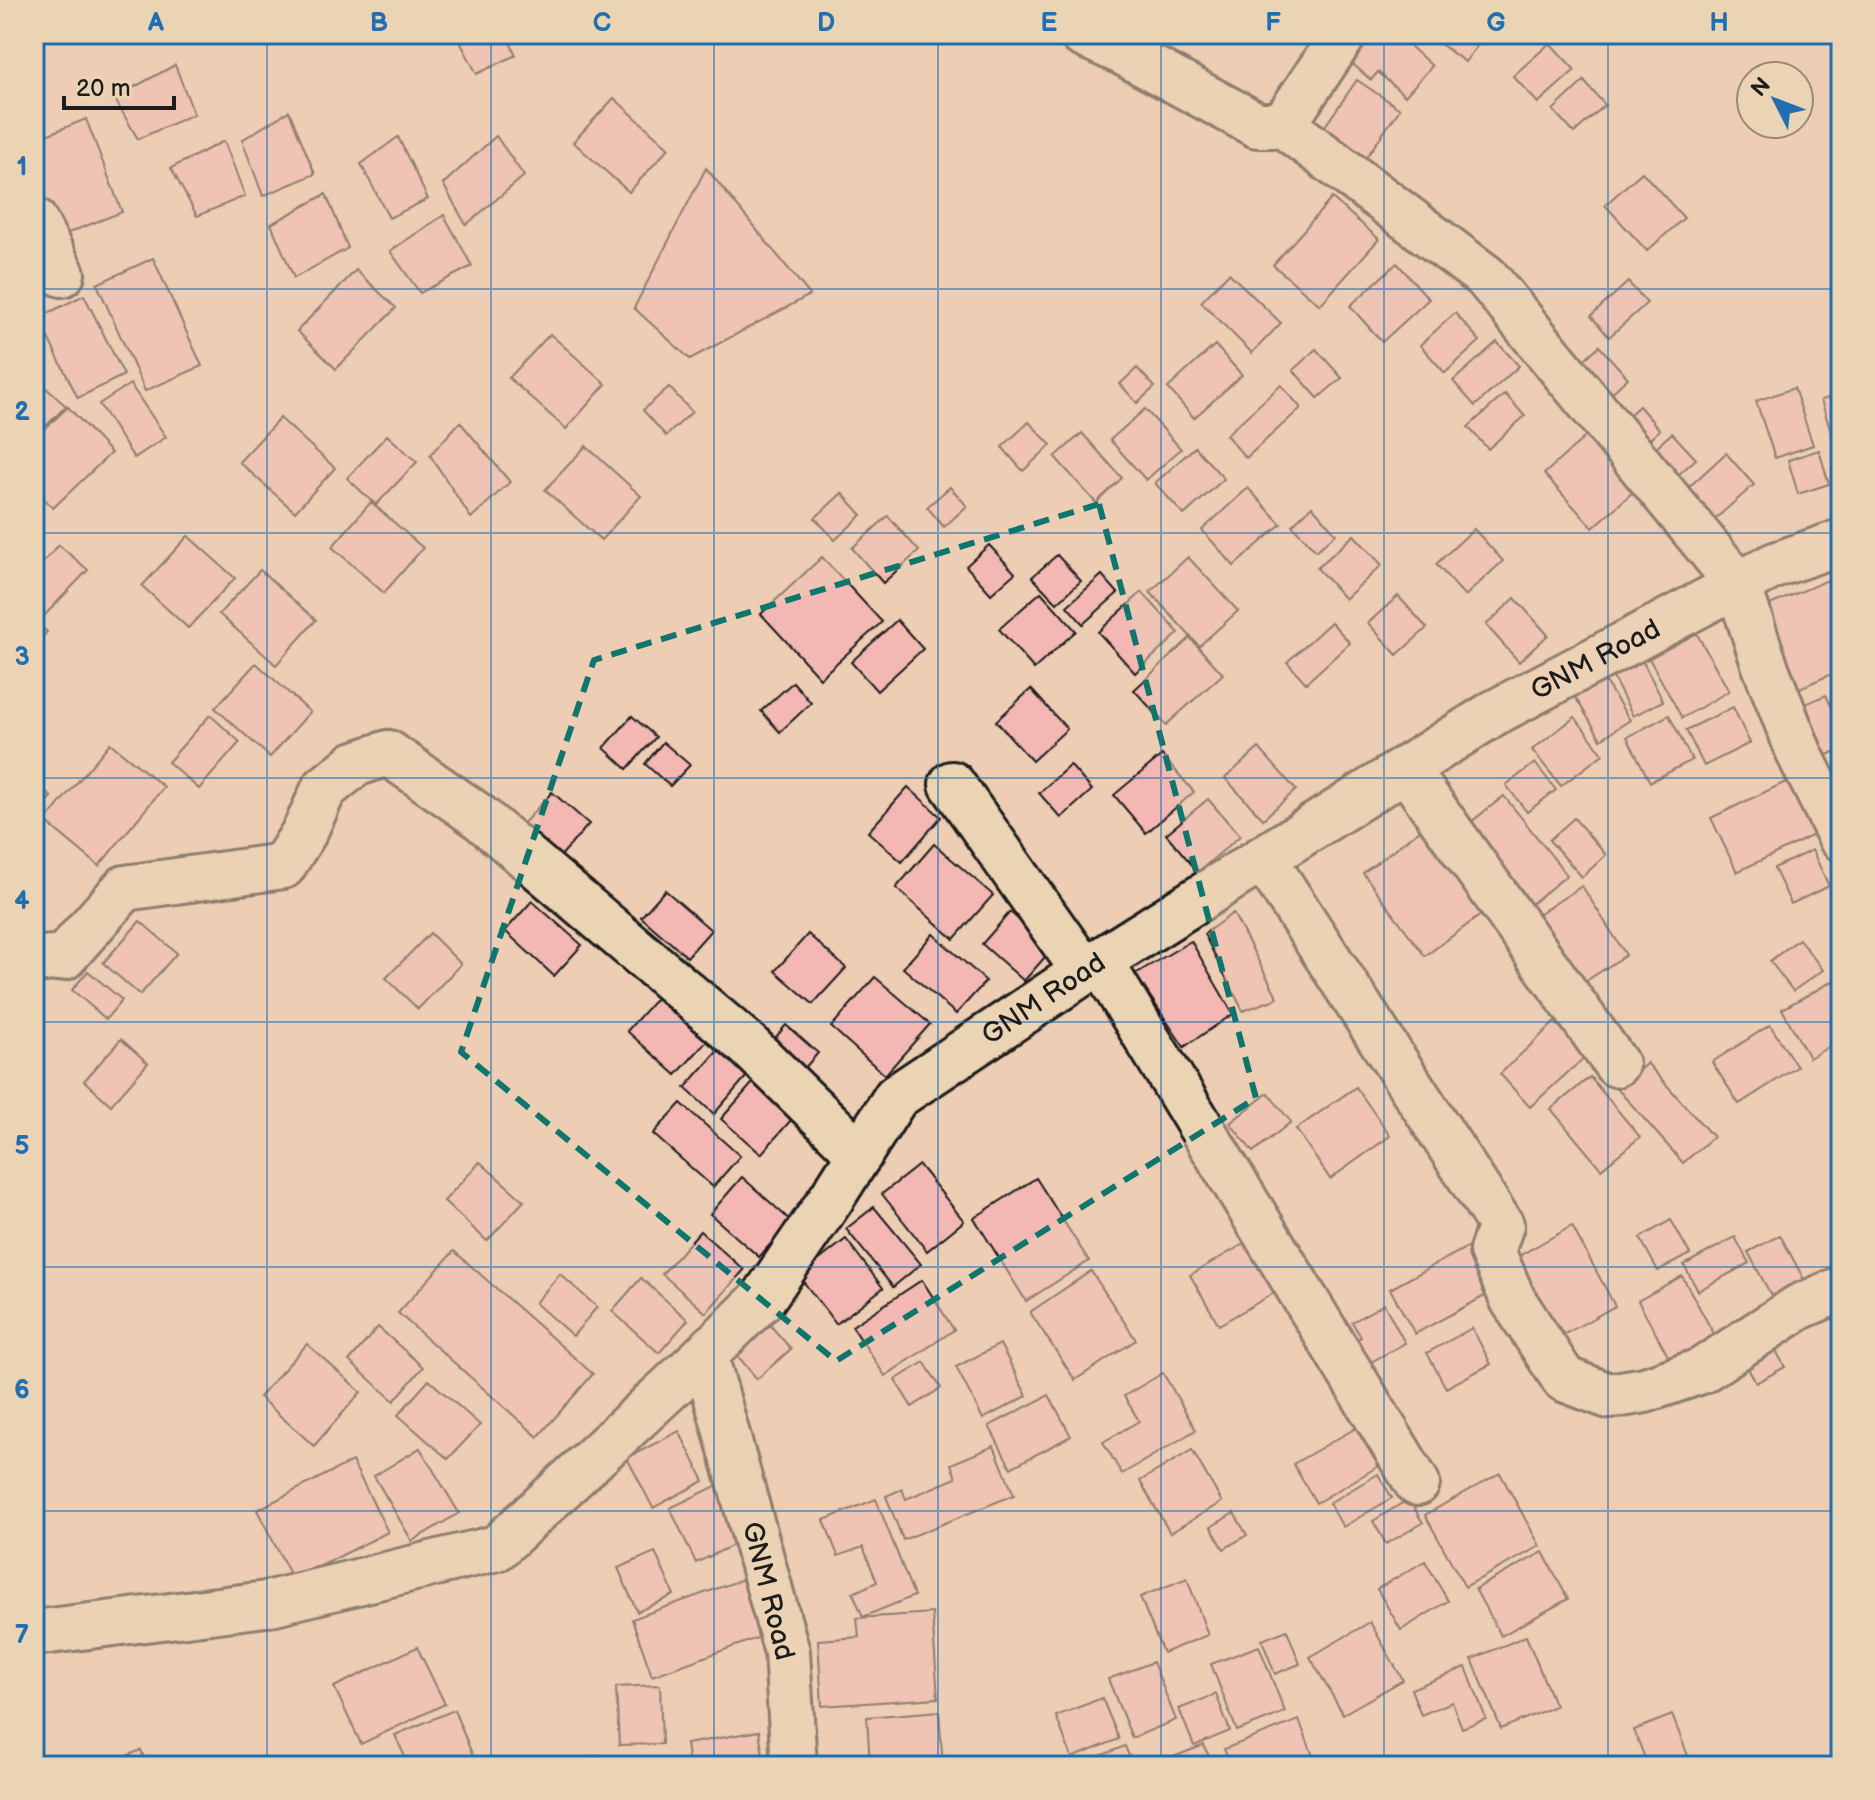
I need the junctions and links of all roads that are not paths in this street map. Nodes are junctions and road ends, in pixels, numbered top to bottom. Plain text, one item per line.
1 (1082, 34) edge
2 (1344, 34) edge
3 (1270, 125) junction
4 (34, 220) edge
5 (62, 274) dead end
6 (1841, 542) edge
7 (1738, 584) junction
8 (1406, 769) junction
9 (952, 784) dead end
10 (1841, 838) edge
11 (1264, 859) junction
12 (34, 960) edge
13 (1092, 966) junction
14 (1616, 1064) dead end
15 (860, 1154) junction
16 (1841, 1289) edge
17 (705, 1355) junction
18 (1417, 1483) dead end
19 (34, 1633) edge
20 (794, 1766) edge

1 - 3 street
2 - 3 street
3 - 7 street
4 - 5 street
6 - 7 street, GNM Road
7 - 8 street, GNM Road
7 - 10 street
8 - 11 street, GNM Road
8 - 14 street
9 - 13 street
11 - 13 street, GNM Road
11 - 16 street
12 - 15 street
13 - 15 street, GNM Road
13 - 18 street
15 - 17 street, GNM Road
17 - 19 street
17 - 20 street, GNM Road

